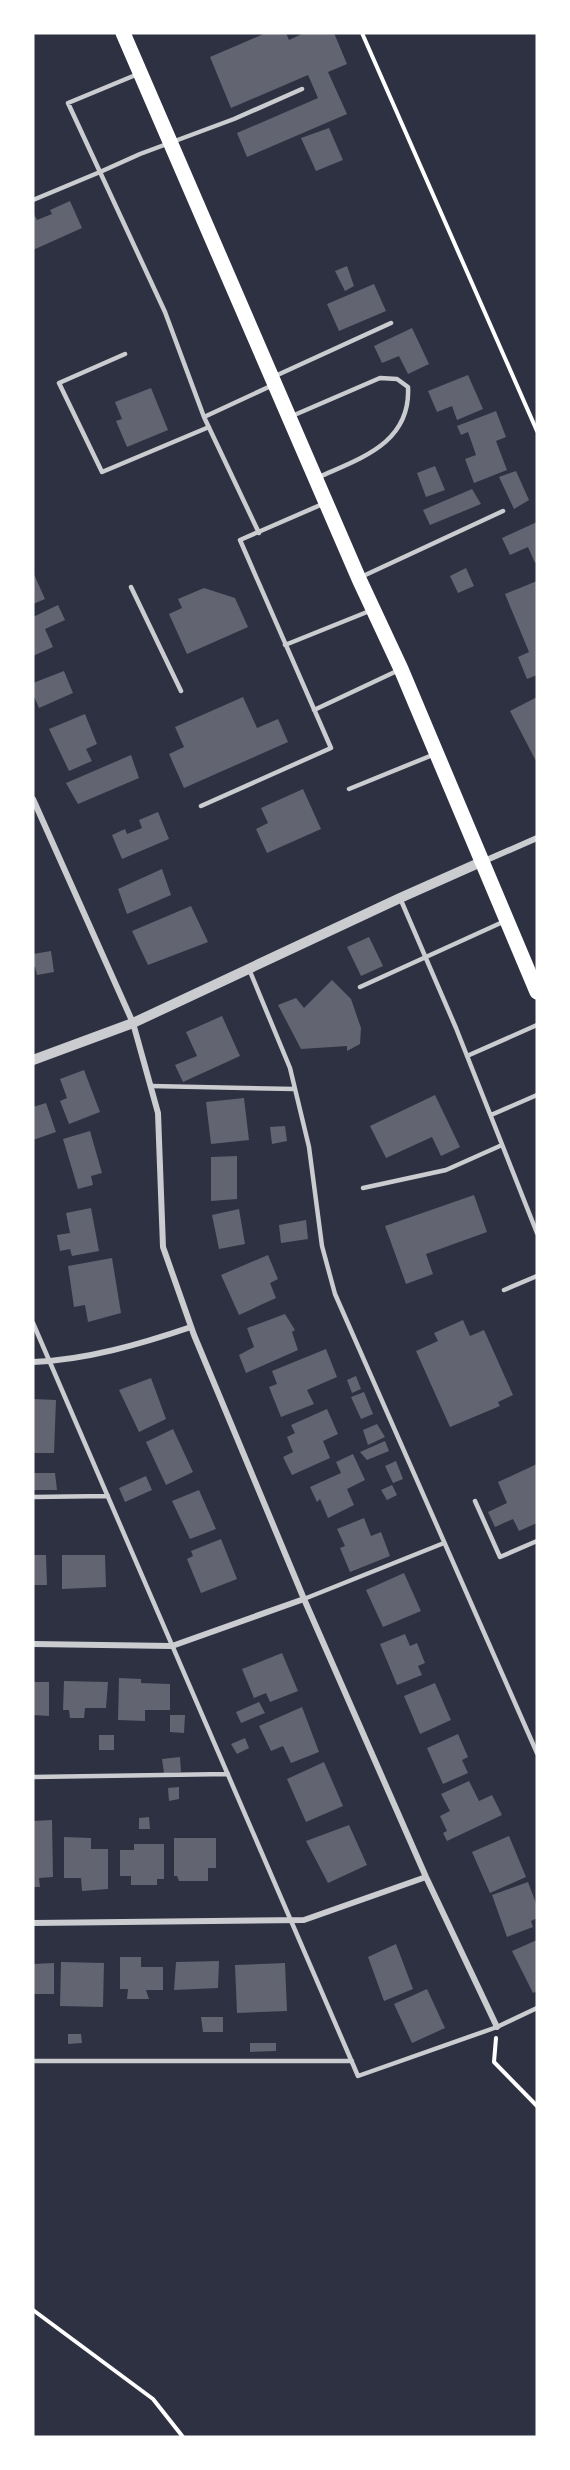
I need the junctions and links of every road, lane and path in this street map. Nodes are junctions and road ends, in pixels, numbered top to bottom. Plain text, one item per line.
1 (123, 33) edge
2 (362, 33) edge
3 (141, 73) junction
4 (302, 89) dead end
5 (171, 142) junction
6 (100, 172) junction
7 (33, 200) edge
8 (391, 323) dead end
9 (125, 354) dead end
10 (275, 380) junction
11 (204, 417) junction
12 (290, 417) junction
13 (209, 427) junction
14 (537, 431) edge
15 (317, 477) junction
16 (327, 502) junction
17 (503, 510) dead end
18 (259, 532) junction
19 (359, 579) junction
20 (132, 587) dead end
21 (373, 610) junction
22 (285, 645) junction
23 (401, 669) junction
24 (181, 691) dead end
25 (314, 710) junction
26 (436, 754) junction
27 (349, 789) dead end
28 (33, 799) edge
29 (201, 806) dead end
30 (537, 838) edge
31 (481, 862) junction
32 (400, 898) junction
33 (506, 920) junction
34 (426, 956) junction
35 (249, 969) junction
36 (533, 970) edge
37 (360, 987) dead end
38 (537, 992) edge
39 (133, 1023) junction
40 (537, 1025) edge
41 (467, 1056) junction
42 (33, 1060) edge
43 (151, 1086) junction
44 (295, 1089) junction
45 (537, 1095) edge
46 (490, 1115) junction
47 (502, 1145) junction
48 (363, 1188) dead end
49 (537, 1233) edge
50 (537, 1276) edge
51 (504, 1290) dead end
52 (33, 1323) edge
53 (191, 1327) junction
54 (49, 1361) junction
55 (33, 1362) edge
56 (108, 1496) junction
57 (33, 1497) edge
58 (475, 1501) dead end
59 (537, 1541) edge
60 (444, 1543) junction
61 (304, 1599) junction
62 (33, 1644) edge
63 (172, 1646) junction
64 (537, 1753) edge
65 (228, 1774) junction
66 (33, 1777) edge
67 (426, 1877) junction
68 (292, 1920) junction
69 (33, 1923) edge
70 (537, 2008) edge
71 (497, 2027) junction
72 (33, 2061) edge
73 (352, 2061) junction
74 (537, 2106) edge
75 (33, 2310) edge
76 (183, 2437) edge

1 - 3 main road
2 - 14 path
3 - 5 main road
3 - 6 lane
4 - 5 lane
5 - 6 lane
5 - 10 main road
6 - 7 lane
6 - 11 lane
8 - 10 lane
9 - 13 lane
10 - 11 lane
10 - 12 main road
11 - 13 lane
12 - 15 main road
12 - 15 lane
13 - 18 lane
15 - 16 main road
16 - 18 lane
16 - 19 main road
17 - 19 lane
18 - 22 lane
19 - 21 main road
20 - 24 lane
21 - 22 lane
21 - 23 main road
22 - 25 lane
23 - 25 lane
23 - 26 main road
25 - 29 lane
26 - 27 lane
26 - 31 main road
28 - 39 street
30 - 31 street
31 - 32 street
31 - 33 main road
32 - 34 lane
32 - 35 street
33 - 34 lane
33 - 36 main road
34 - 37 lane
34 - 41 lane
35 - 39 street
35 - 44 lane
36 - 38 main road
39 - 42 street
39 - 43 street
40 - 41 lane
41 - 46 lane
43 - 44 lane
43 - 53 street
44 - 60 lane
45 - 46 lane
46 - 47 lane
47 - 48 lane
47 - 49 lane
50 - 51 lane
52 - 54 lane
53 - 54 street
53 - 61 street
54 - 55 street
54 - 56 lane
56 - 57 lane
56 - 63 lane
58 - 59 lane
60 - 61 lane
60 - 64 lane
61 - 63 street
61 - 67 street
62 - 63 street
63 - 65 lane
65 - 66 lane
65 - 68 lane
67 - 68 street
67 - 71 street
68 - 69 street
68 - 73 lane
70 - 71 lane
71 - 73 lane
71 - 74 path
72 - 73 lane
75 - 76 path

